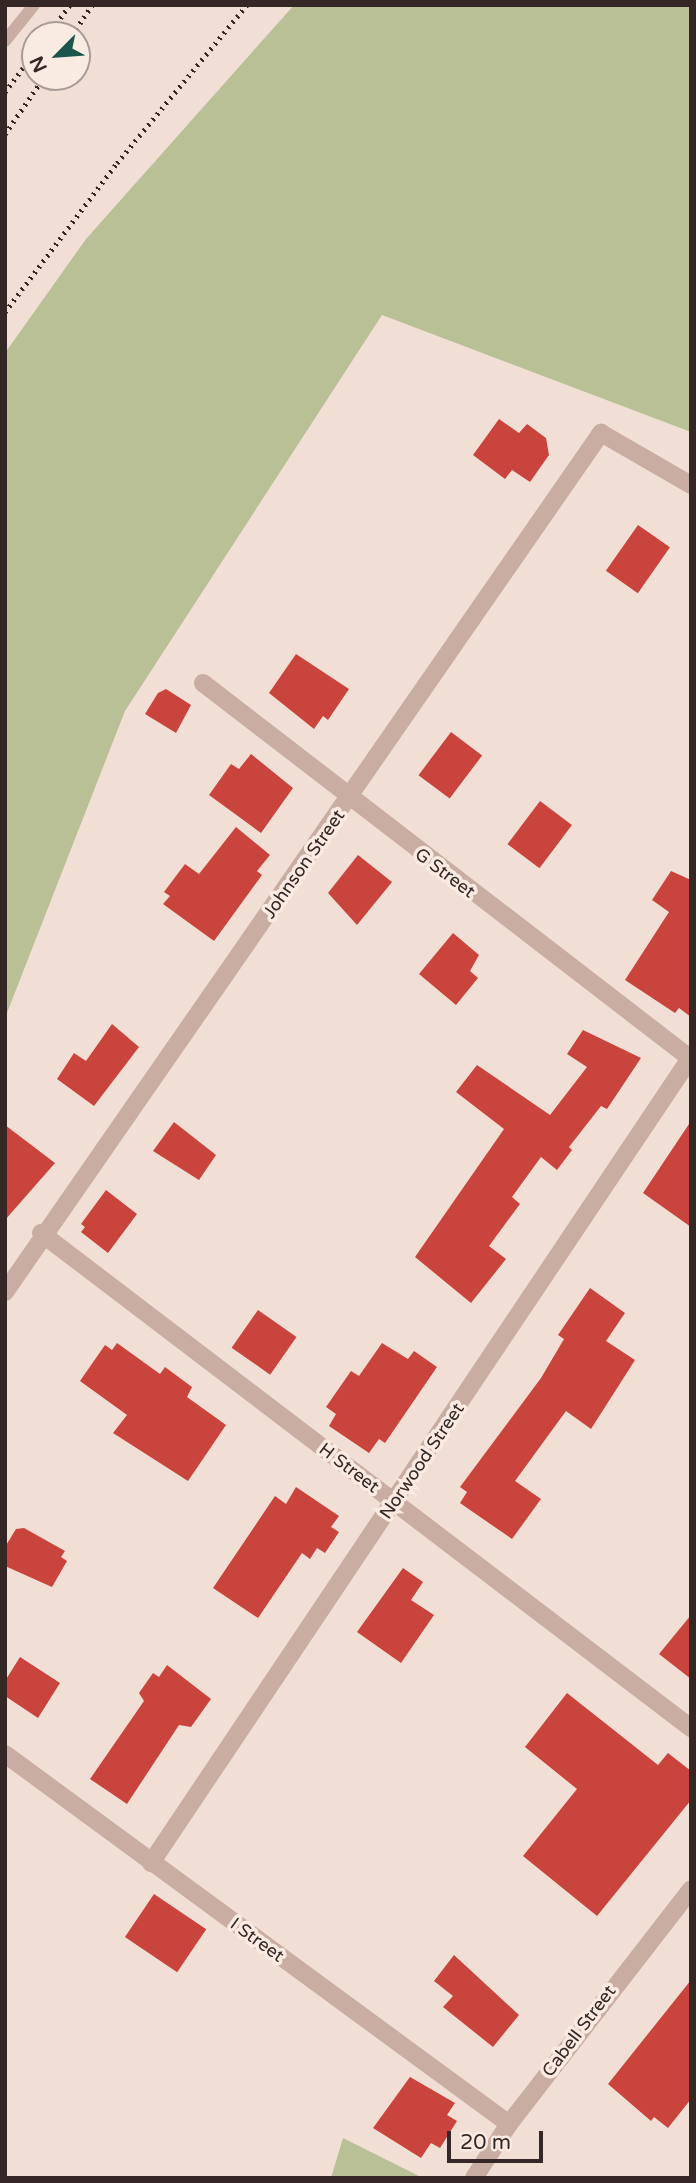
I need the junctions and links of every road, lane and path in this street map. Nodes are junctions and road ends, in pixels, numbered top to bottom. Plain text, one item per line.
1 (34, 5) edge
2 (5, 41) edge
3 (691, 485) edge
4 (203, 683) dead end
5 (349, 800) junction
6 (690, 1058) edge
7 (41, 1233) junction
8 (5, 1292) edge
9 (395, 1503) junction
10 (691, 1728) edge
11 (5, 1754) edge
12 (151, 1863) junction
13 (691, 1889) edge
14 (509, 2124) junction
15 (474, 2178) edge

1 - 2 lane
3 - 5 street, Johnson Street
4 - 5 street, G Street
5 - 6 street, G Street
5 - 7 street, Johnson Street
6 - 9 street, Norwood Street
7 - 8 street, Johnson Street
7 - 9 street, H Street
9 - 10 street, H Street
9 - 12 street, Norwood Street
11 - 12 street, I Street
12 - 14 street, I Street
13 - 14 street, Cabell Street
14 - 15 street, Cabell Street

